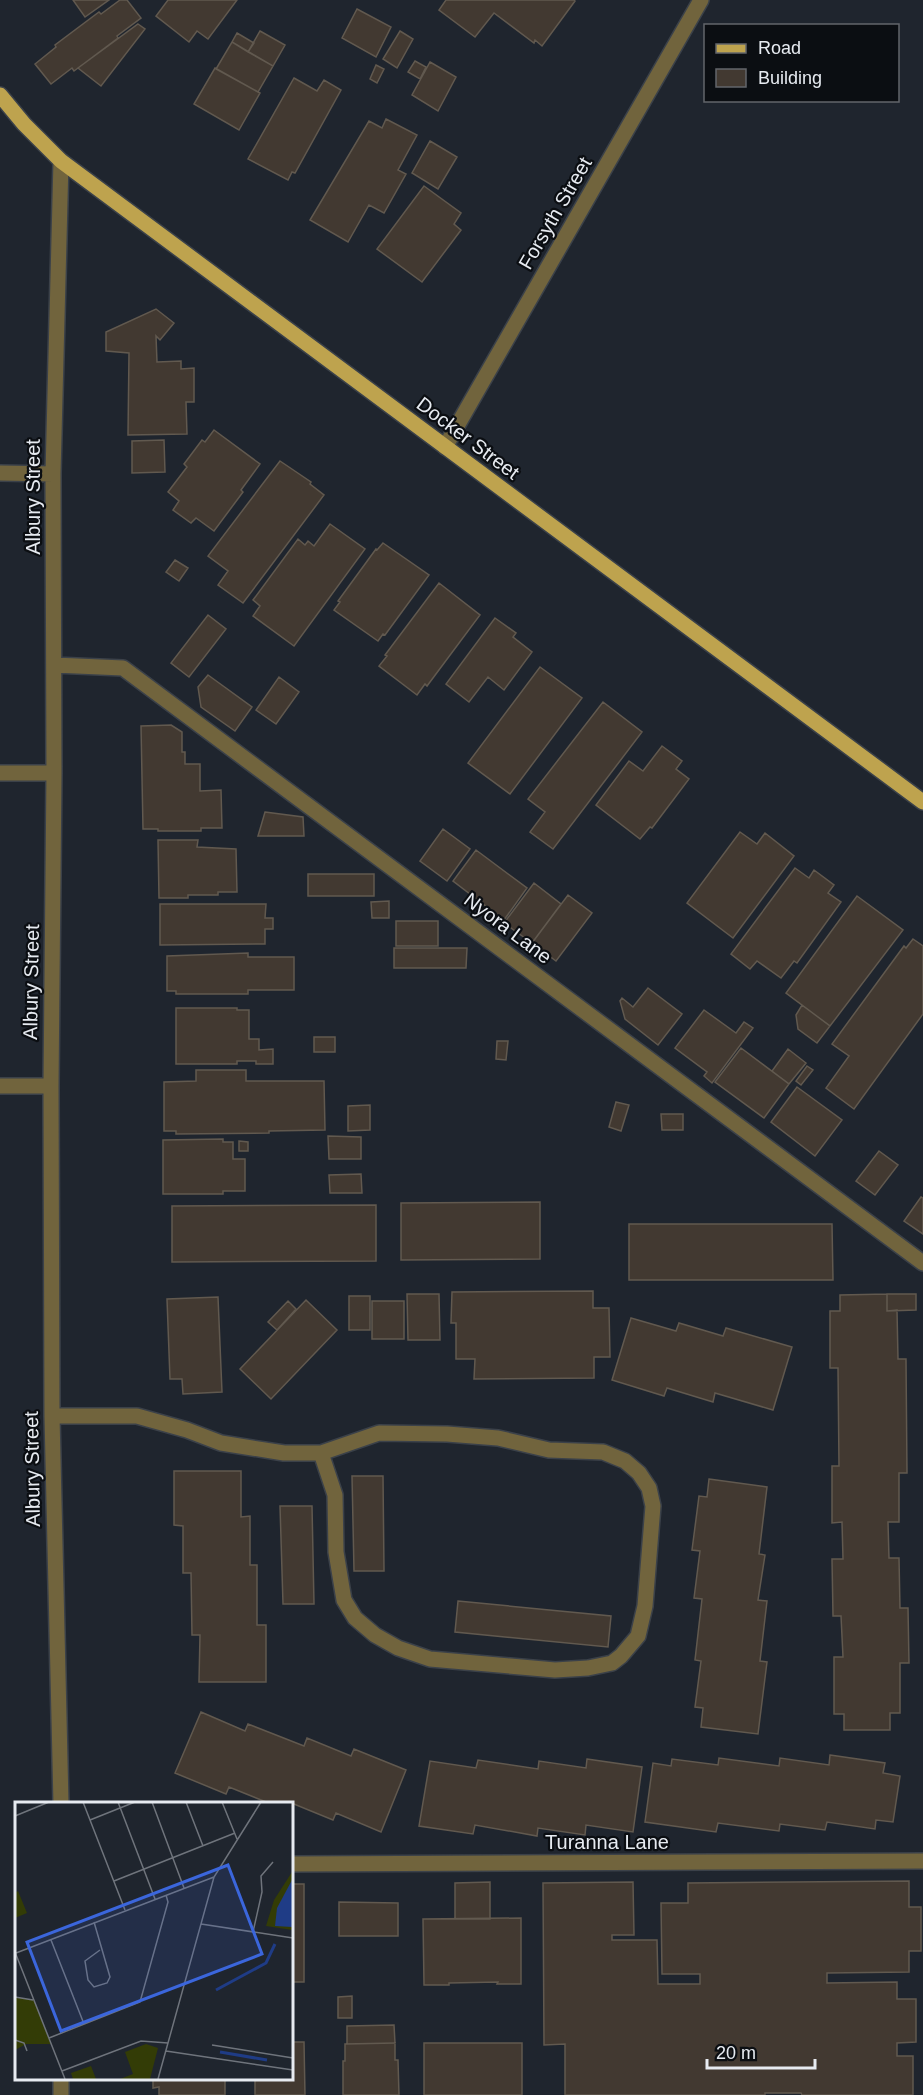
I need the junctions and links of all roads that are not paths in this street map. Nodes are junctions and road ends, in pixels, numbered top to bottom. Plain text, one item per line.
1 (695, 2) edge
2 (0, 95) edge
3 (61, 161) junction
4 (445, 447) junction
5 (0, 473) edge
6 (53, 474) junction
7 (54, 665) junction
8 (0, 773) edge
9 (54, 773) junction
10 (923, 802) edge
11 (0, 1086) edge
12 (51, 1086) junction
13 (923, 1263) edge
14 (52, 1416) junction
15 (321, 1453) junction
16 (60, 1802) edge
17 (923, 1861) edge
18 (292, 1864) edge

1 - 4 street, Forsyth Street
2 - 3 main road, Docker Street
3 - 4 main road, Docker Street
3 - 6 street, Albury Street
4 - 10 main road, Docker Street
5 - 6 street
6 - 7 street, Albury Street
7 - 9 street, Albury Street
7 - 13 street, Nyora Lane
8 - 9 street
9 - 12 street, Albury Street
11 - 12 street
12 - 14 street, Albury Street
14 - 15 street
14 - 16 street, Albury Street
15 - 15 street
17 - 18 street, Turanna Lane

